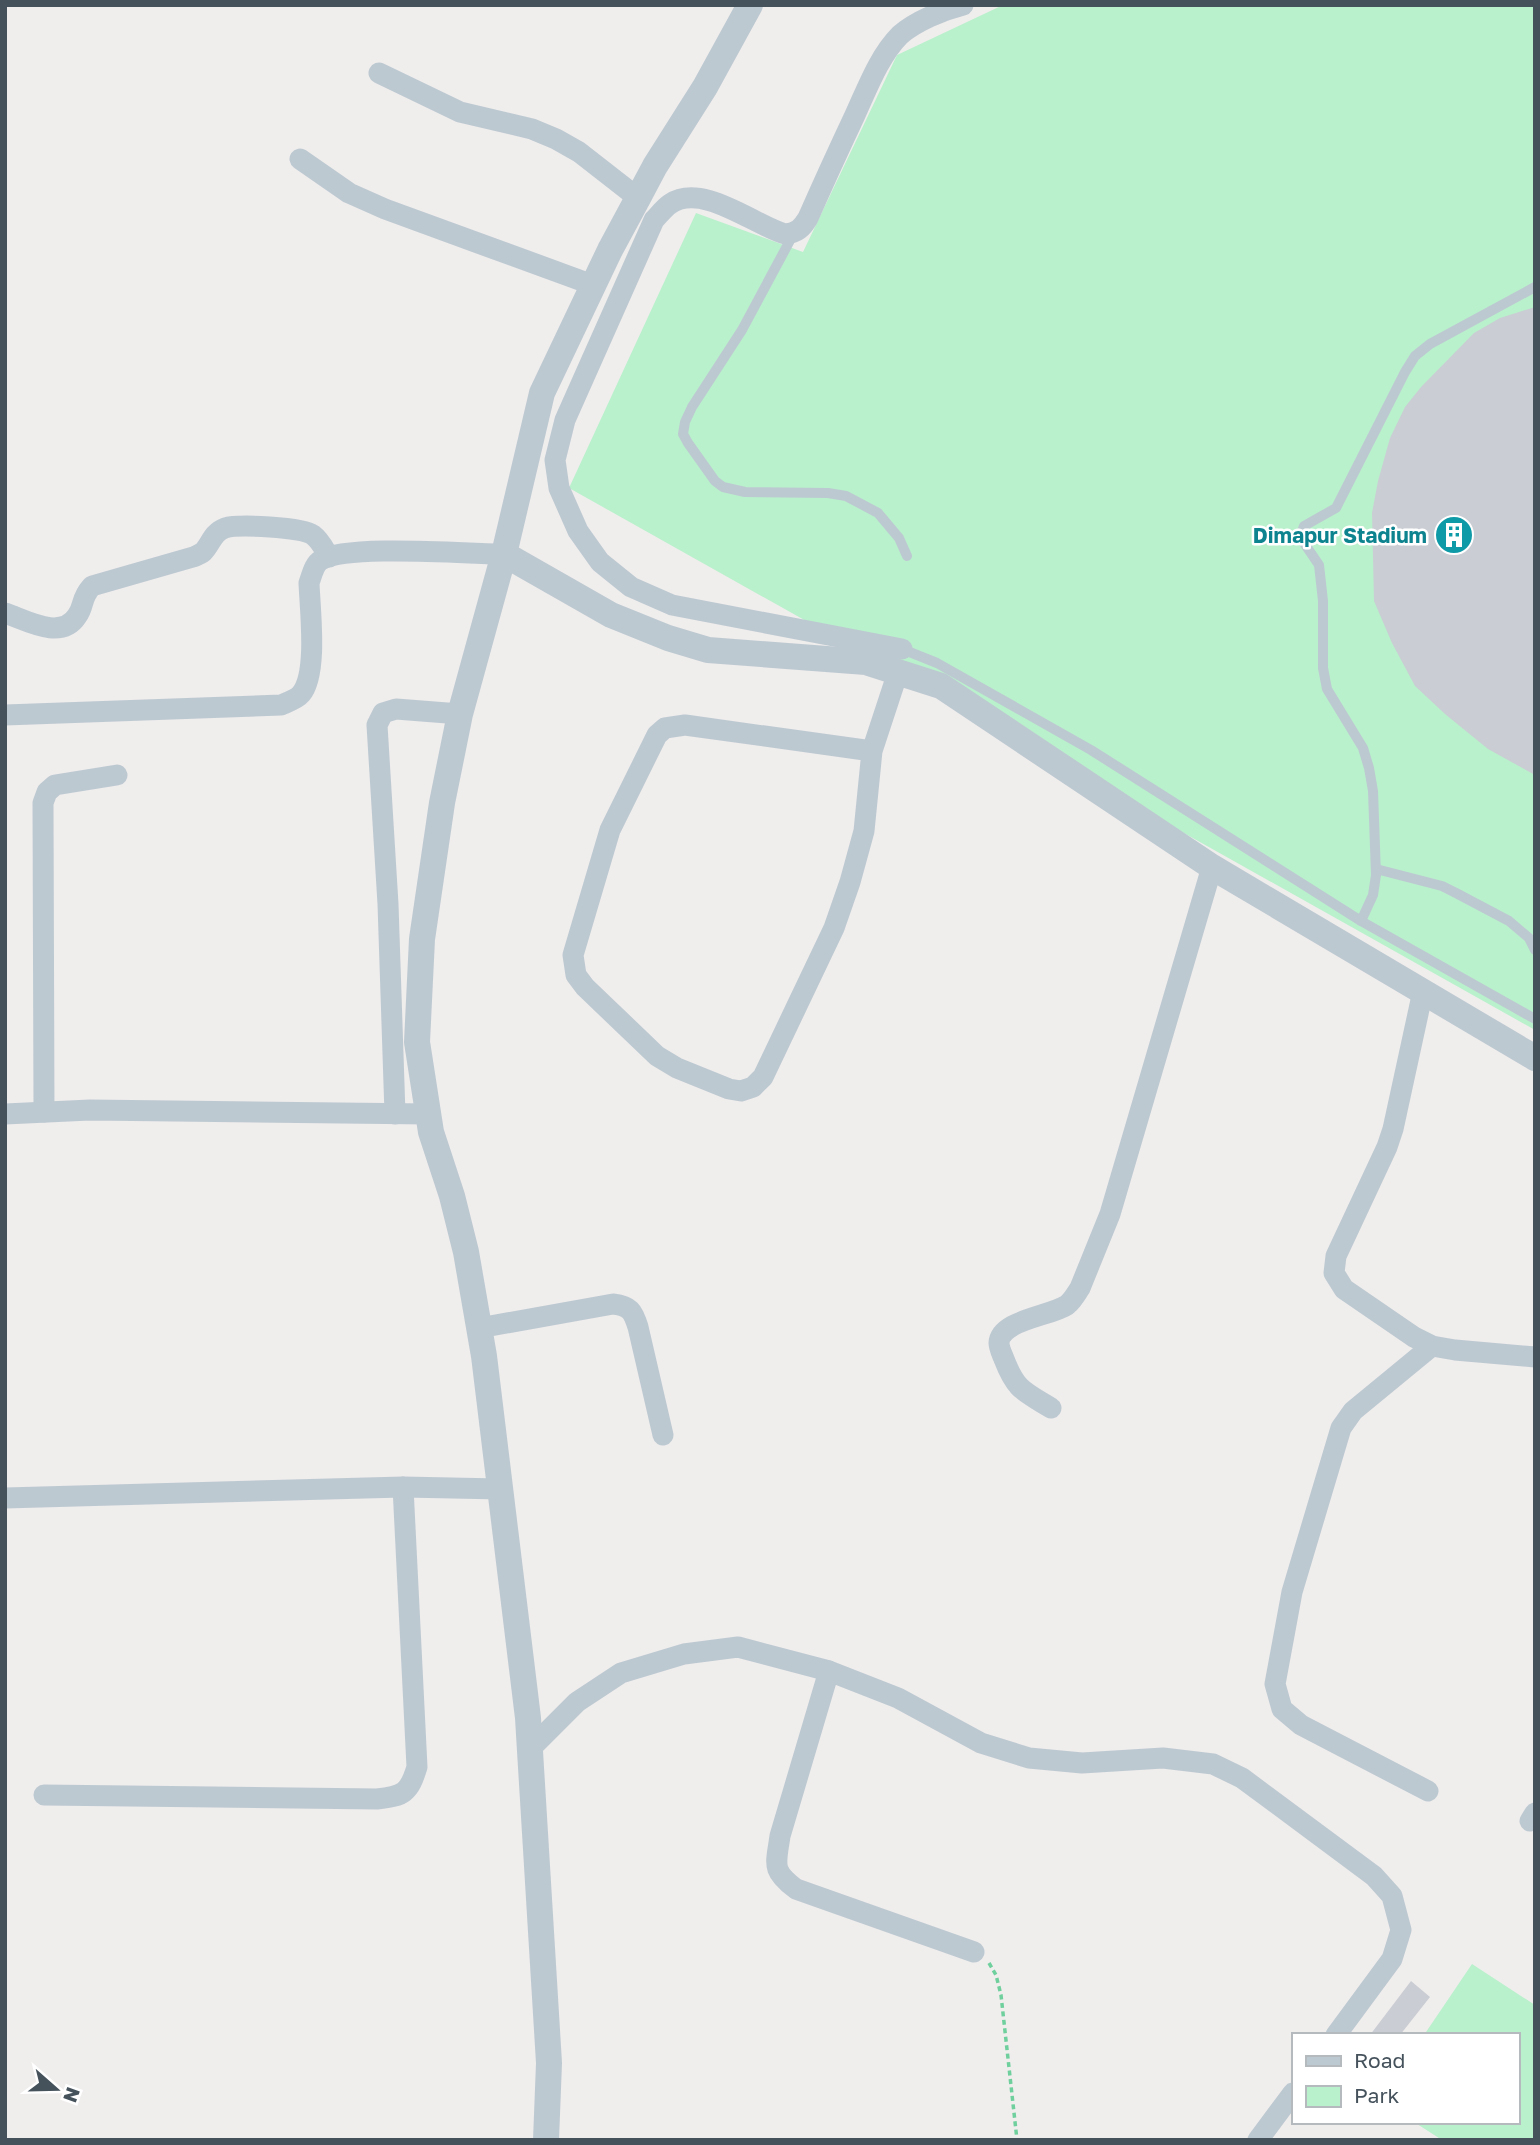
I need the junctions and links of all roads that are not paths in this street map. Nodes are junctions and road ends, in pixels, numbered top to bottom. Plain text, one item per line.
1 (750, 5) edge
2 (963, 5) edge
3 (379, 73) dead end
4 (300, 159) dead end
5 (638, 198) junction
6 (794, 233) junction
7 (593, 285) junction
8 (1535, 287) edge
9 (505, 554) junction
10 (907, 556) dead end
11 (329, 557) junction
12 (5, 612) edge
13 (900, 661) junction
14 (460, 714) junction
15 (5, 715) edge
16 (872, 751) junction
17 (117, 775) dead end
18 (1212, 867) junction
19 (1376, 869) junction
20 (1361, 921) junction
21 (1535, 950) edge
22 (1423, 991) junction
23 (1535, 1019) edge
24 (1535, 1058) edge
25 (44, 1112) junction
26 (5, 1114) edge
27 (395, 1114) junction
28 (428, 1114) junction
29 (479, 1328) junction
30 (1432, 1346) junction
31 (1535, 1357) edge
32 (1051, 1408) dead end
33 (663, 1435) dead end
34 (402, 1487) junction
35 (501, 1489) junction
36 (5, 1498) edge
37 (829, 1671) junction
38 (530, 1750) junction
39 (1428, 1791) dead end
40 (44, 1795) dead end
41 (974, 1952) road end
42 (1337, 2033) edge
43 (1292, 2094) edge
44 (546, 2140) edge
45 (1258, 2140) edge

1 - 5 street
2 - 6 street
3 - 5 street
4 - 7 street
5 - 7 street
6 - 10 lane
6 - 13 street
7 - 9 street
8 - 19 lane
9 - 11 street
9 - 13 street
9 - 14 street
11 - 12 street
11 - 15 street
13 - 16 street
13 - 18 street
13 - 20 lane
14 - 27 street
14 - 28 street
16 - 16 street
17 - 25 street
18 - 22 street
18 - 32 street
19 - 20 lane
19 - 21 lane
20 - 23 lane
22 - 24 street
22 - 30 street
25 - 26 street
25 - 27 street
27 - 28 street
28 - 29 street
29 - 33 street
29 - 35 street
30 - 31 street
30 - 39 street
34 - 35 street
34 - 36 street
34 - 40 street
35 - 38 street
37 - 38 street
37 - 41 street
37 - 42 street
38 - 44 street
43 - 45 street

